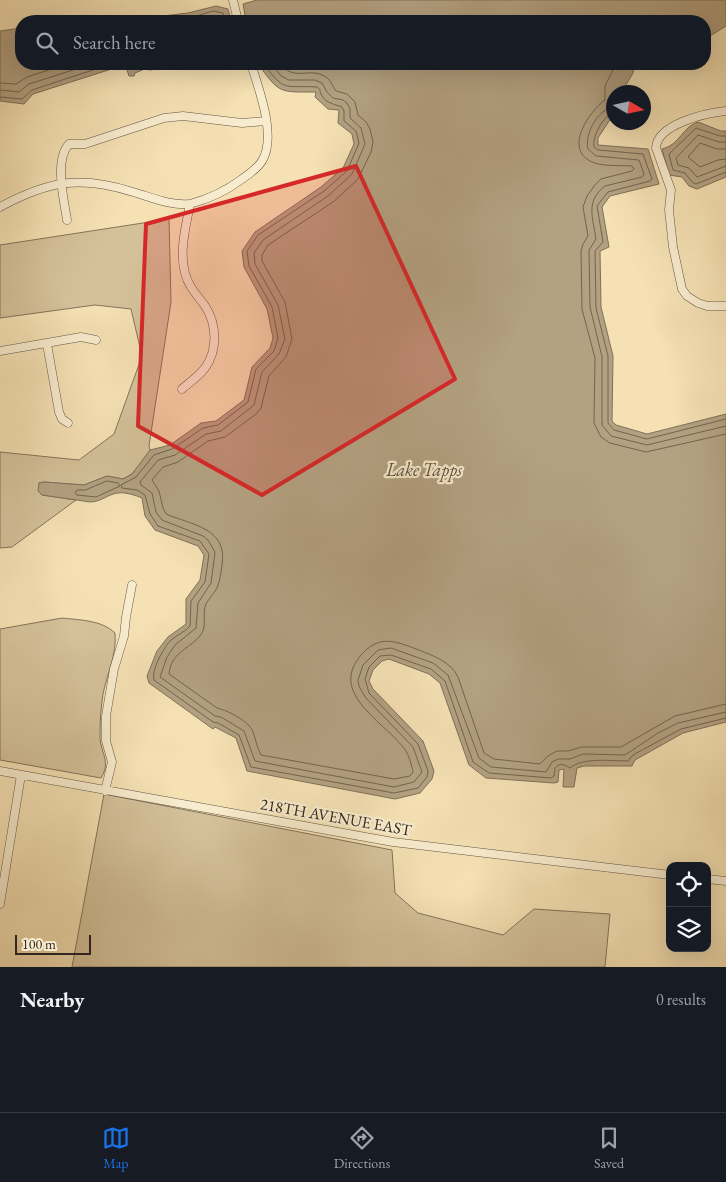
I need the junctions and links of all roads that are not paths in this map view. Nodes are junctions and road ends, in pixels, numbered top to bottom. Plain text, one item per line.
1 (232, 0) edge
2 (236, 15) edge
3 (253, 70) edge
4 (726, 111) edge
5 (266, 121) junction
6 (61, 183) junction
7 (190, 204) junction
8 (0, 207) edge
9 (67, 220) dead end
10 (726, 306) edge
11 (96, 340) dead end
12 (47, 344) junction
13 (0, 351) edge
14 (182, 389) dead end
15 (68, 423) dead end
16 (132, 585) dead end
17 (0, 771) edge
18 (21, 775) junction
19 (106, 791) junction
20 (666, 874) edge
21 (711, 879) edge
22 (726, 881) edge
23 (0, 904) edge

1 - 2 street
3 - 5 street
4 - 10 street
5 - 6 street
5 - 7 street
6 - 7 street
6 - 8 street
6 - 9 street
7 - 14 street
11 - 12 street
12 - 13 street
12 - 15 street
16 - 19 street
17 - 18 street, 218TH AVENUE EAST
18 - 19 street, 218TH AVENUE EAST
18 - 23 street
19 - 20 street, 218TH AVENUE EAST
21 - 22 street

